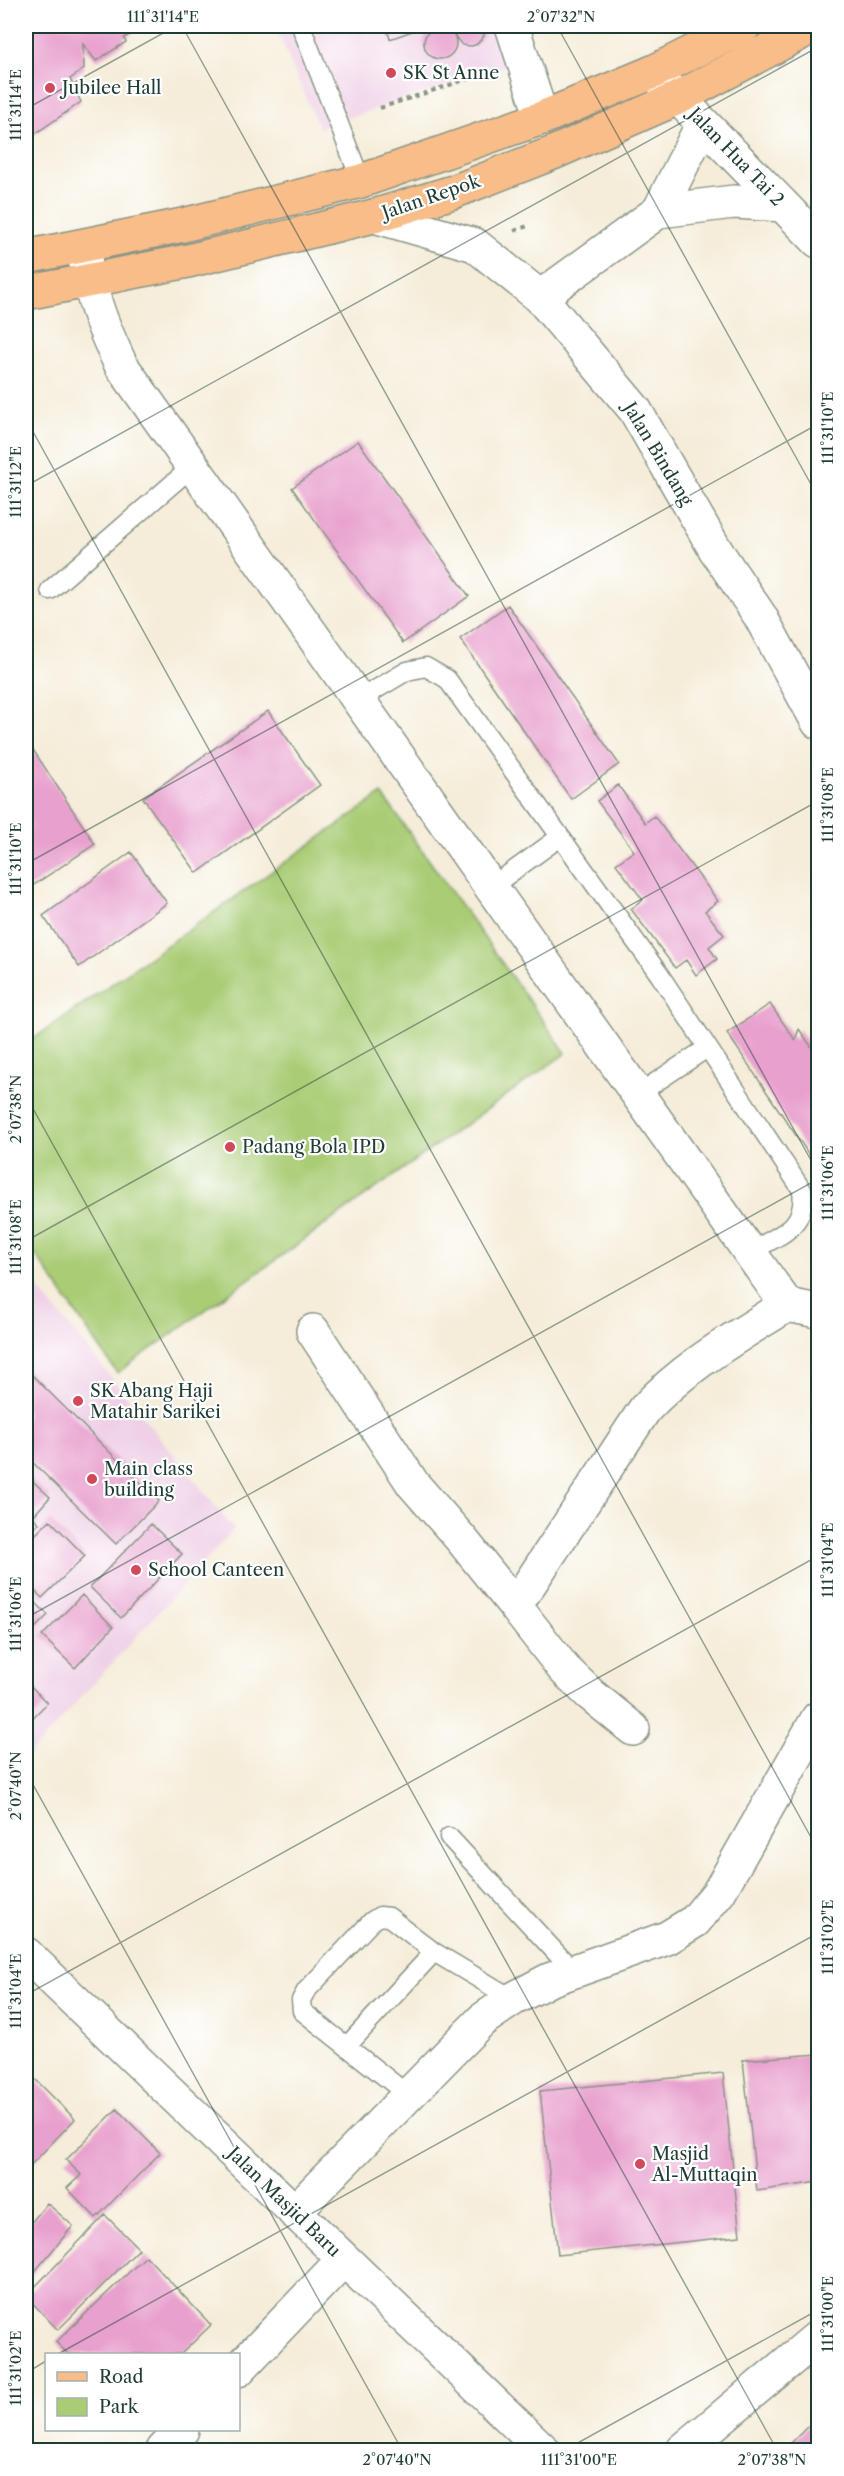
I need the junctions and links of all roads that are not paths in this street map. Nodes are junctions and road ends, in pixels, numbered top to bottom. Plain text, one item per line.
1 (301, 26) edge
2 (512, 26) edge
3 (744, 26) edge
4 (811, 26) edge
5 (653, 72) junction
6 (678, 98) junction
7 (542, 118) junction
8 (703, 123) junction
9 (361, 182) junction
10 (783, 205) junction
11 (659, 211) junction
12 (374, 216) junction
13 (819, 241) edge
14 (83, 246) junction
15 (26, 257) edge
16 (88, 281) junction
17 (26, 293) edge
18 (540, 297) junction
19 (193, 466) junction
20 (50, 590) dead end
21 (358, 700) junction
22 (819, 722) edge
23 (560, 837) junction
24 (491, 887) junction
25 (707, 1048) junction
26 (638, 1094) junction
27 (750, 1252) junction
28 (803, 1308) edge
29 (313, 1331) dead end
30 (515, 1606) junction
31 (819, 1718) edge
32 (633, 1729) dead end
33 (449, 1837) dead end
34 (434, 1952) junction
35 (26, 1954) edge
36 (573, 1971) junction
37 (513, 1999) junction
38 (347, 2046) junction
39 (408, 2095) junction
40 (294, 2212) junction
41 (344, 2259) junction
42 (818, 2338) edge
43 (240, 2368) edge
44 (182, 2431) edge
45 (163, 2451) edge
46 (543, 2451) edge
47 (682, 2451) edge

1 - 9 lane
2 - 7 street
3 - 5 main road, Jalan Repok
4 - 6 main road, Jalan Repok
5 - 6 street, Jalan Hua Tai 2
5 - 7 main road, Jalan Repok
6 - 8 street, Jalan Hua Tai 2
6 - 12 main road, Jalan Repok
7 - 9 main road, Jalan Repok
8 - 10 street, Jalan Hua Tai 2
8 - 11 street
9 - 14 main road, Jalan Repok
10 - 11 street
10 - 13 street, Jalan Hua Tai 2
11 - 18 street
12 - 16 main road, Jalan Repok
12 - 18 street, Jalan Bindang
14 - 15 main road, Jalan Repok
14 - 16 street
16 - 17 main road, Jalan Repok
16 - 19 street
18 - 22 street, Jalan Bindang
19 - 20 lane
19 - 21 street
21 - 23 lane
21 - 24 street
23 - 24 lane
23 - 25 lane
24 - 26 street
25 - 26 lane
25 - 27 lane
26 - 27 street
27 - 28 street
28 - 30 street
29 - 30 street
30 - 32 street
31 - 36 street
33 - 36 lane
34 - 37 lane
34 - 38 lane
34 - 38 lane
35 - 40 street, Jalan Masjid Baru
36 - 37 street
37 - 39 street
38 - 39 lane
39 - 40 street
40 - 41 street, Jalan Masjid Baru
41 - 43 street
41 - 46 street, Jalan Masjid Baru
42 - 47 street
44 - 45 street

